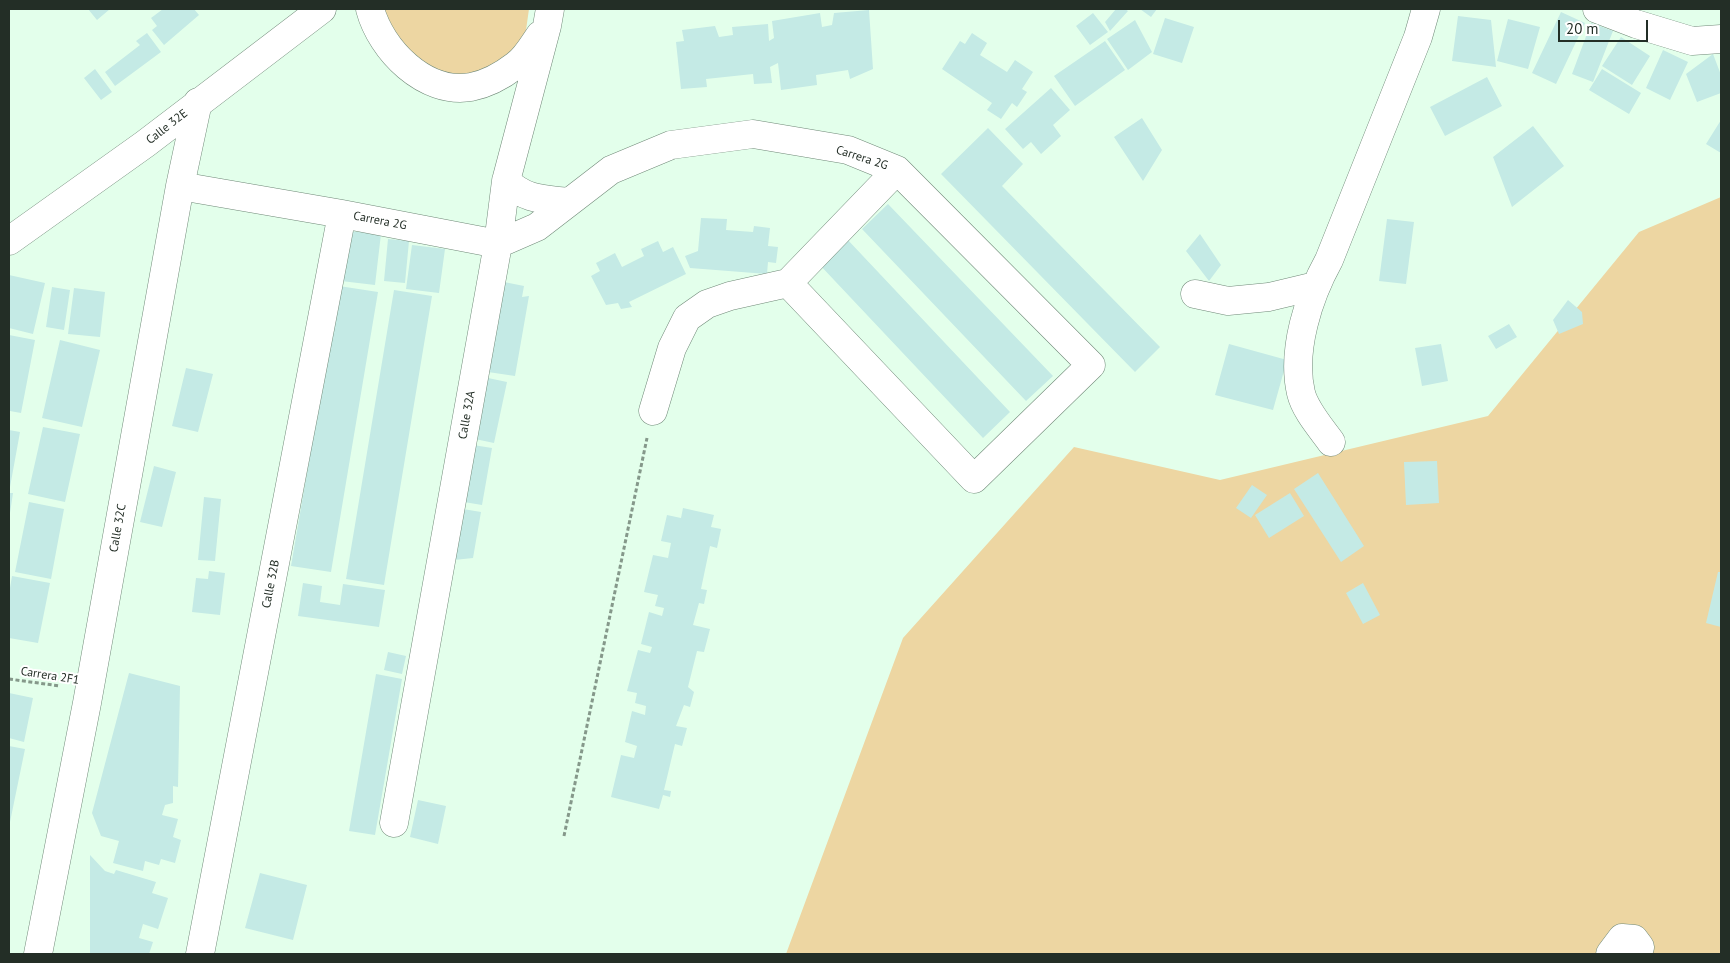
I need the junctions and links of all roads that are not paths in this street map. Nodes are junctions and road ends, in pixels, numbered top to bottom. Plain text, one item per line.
1 (322, 9) edge
2 (370, 9) edge
3 (1426, 9) edge
4 (1597, 9) edge
5 (1636, 16) edge
6 (549, 17) edge
7 (1721, 39) edge
8 (198, 102) junction
9 (897, 170) junction
10 (506, 182) junction
11 (180, 186) junction
12 (568, 202) junction
13 (342, 214) junction
14 (9, 242) edge
15 (498, 244) junction
16 (788, 283) junction
17 (1315, 286) junction
18 (1195, 294) dead end
19 (653, 411) road end
20 (1331, 442) dead end
21 (394, 823) dead end
22 (38, 954) edge
23 (200, 954) edge
24 (1610, 954) edge
25 (1638, 954) edge

1 - 8 street, Calle 32E
2 - 6 street
3 - 17 street
4 - 5 street
5 - 7 street
6 - 10 street, Calle 32A
8 - 11 street, Calle 32C
8 - 14 street, Calle 32E
9 - 12 street, Carrera 2G
9 - 16 street
9 - 16 street, Carrera 2G
10 - 12 street
10 - 15 street, Calle 32A
11 - 13 street, Carrera 2G
11 - 22 street, Calle 32C
12 - 15 street, Carrera 2G
13 - 15 street, Carrera 2G
13 - 23 street, Calle 32B
15 - 21 street, Calle 32A
16 - 19 street
17 - 18 street
17 - 20 street
24 - 25 street

